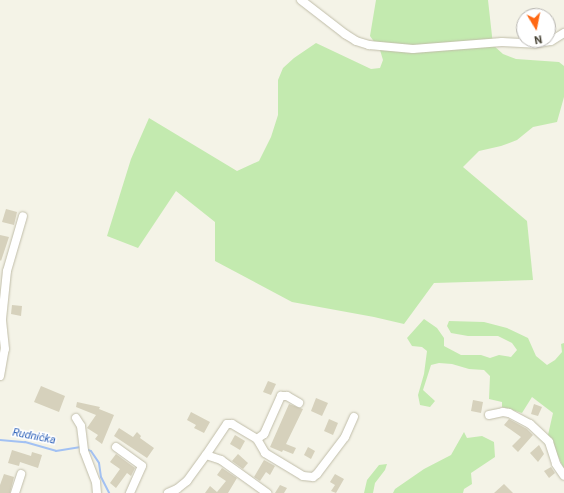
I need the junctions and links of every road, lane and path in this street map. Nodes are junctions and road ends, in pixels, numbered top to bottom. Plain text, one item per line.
1 (301, 0) edge
2 (564, 32) edge
3 (23, 216) dead end
4 (0, 376) edge
5 (298, 402) dead end
6 (489, 416) dead end
7 (354, 417) dead end
8 (76, 418) dead end
9 (257, 439) junction
10 (116, 447) dead end
11 (206, 455) junction
12 (21, 474) dead end
13 (564, 476) edge
14 (15, 493) edge
15 (97, 493) edge
16 (130, 493) edge
17 (168, 493) edge
18 (267, 493) edge

1 - 2 street
3 - 4 street
5 - 9 street
6 - 13 street
7 - 9 street
8 - 15 street
9 - 11 street
10 - 16 street
11 - 17 street
11 - 18 street
12 - 14 street

